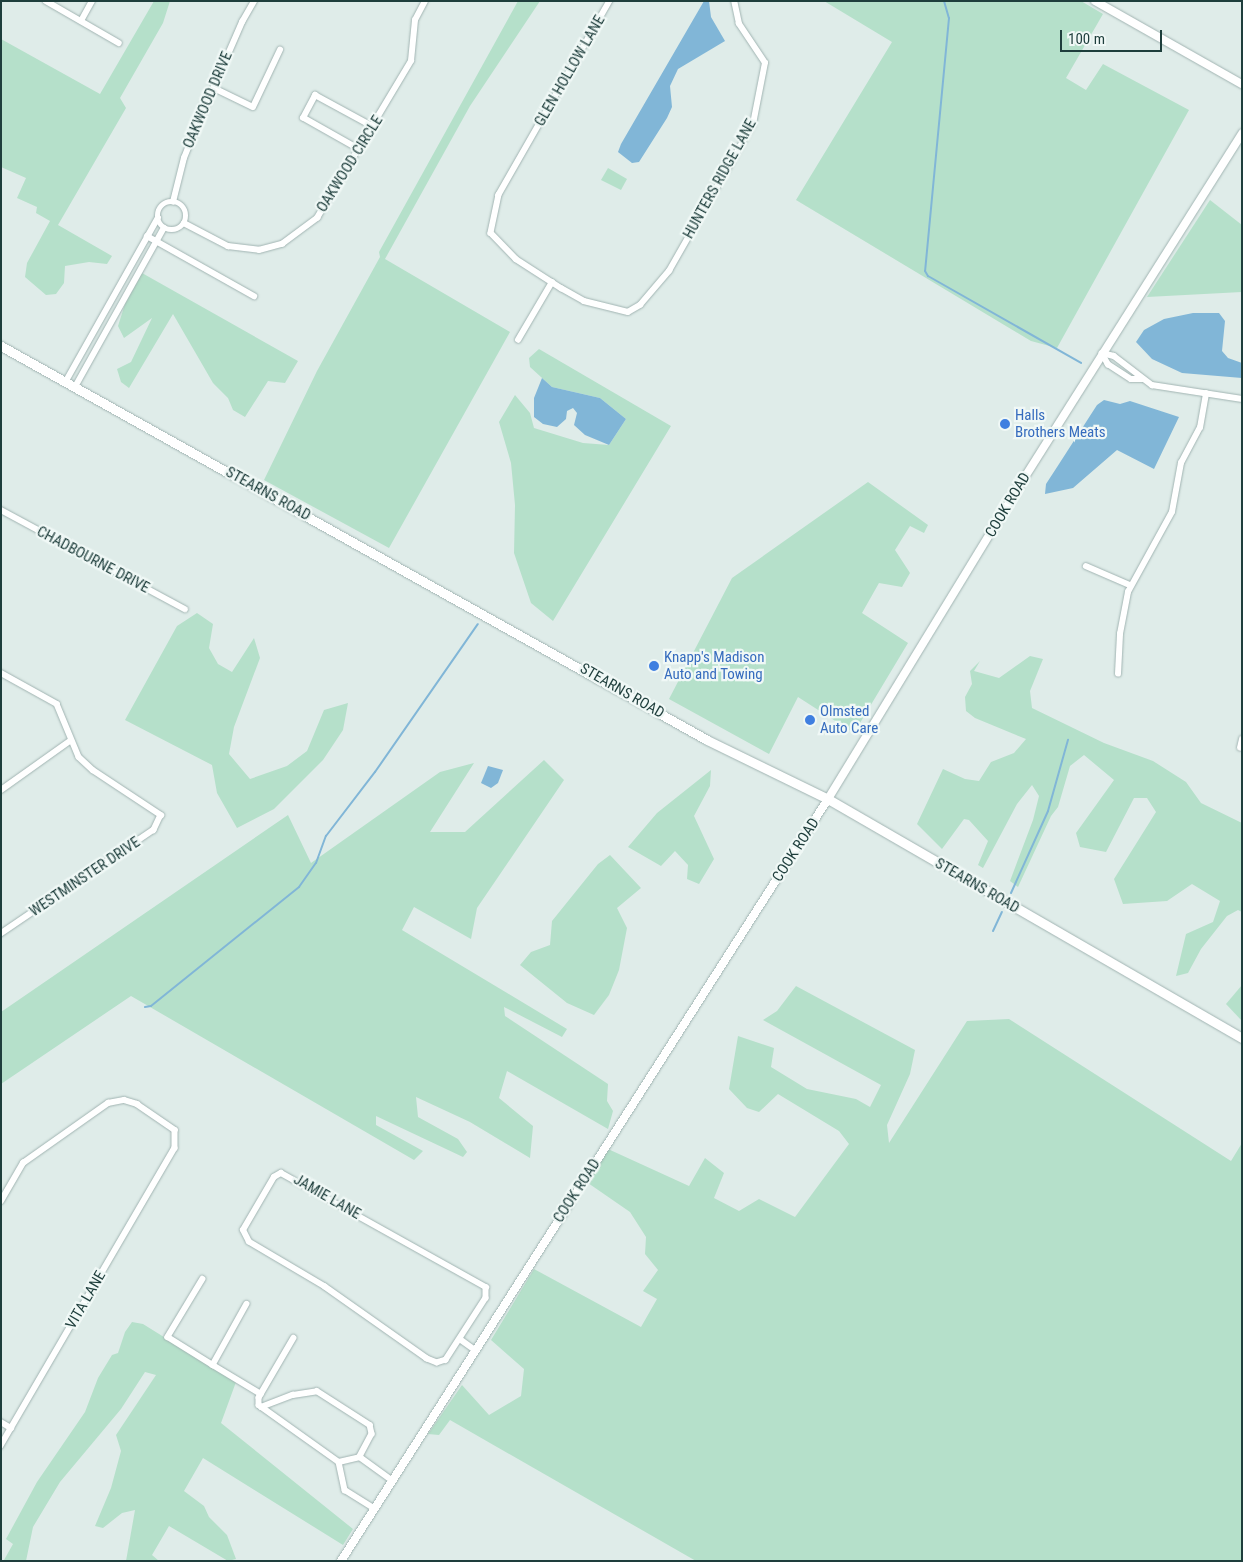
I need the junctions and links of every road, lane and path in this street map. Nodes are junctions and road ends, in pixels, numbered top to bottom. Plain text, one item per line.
1 (46, 1) edge
2 (92, 1) edge
3 (254, 1) edge
4 (425, 1) edge
5 (610, 1) edge
6 (734, 1) edge
7 (1095, 1) edge
8 (81, 21) junction
9 (119, 43) dead end
10 (280, 50) dead end
11 (1242, 84) edge
12 (214, 88) junction
13 (374, 126) junction
14 (1242, 133) edge
15 (360, 150) junction
16 (173, 202) junction
17 (158, 218) junction
18 (184, 223) junction
19 (164, 228) junction
20 (147, 236) junction
21 (156, 242) junction
22 (552, 282) junction
23 (254, 296) dead end
24 (518, 340) dead end
25 (1, 346) edge
26 (1102, 353) junction
27 (1142, 379) junction
28 (66, 381) junction
29 (75, 387) junction
30 (1206, 394) junction
31 (1242, 399) edge
32 (1, 510) edge
33 (1086, 566) dead end
34 (1130, 585) junction
35 (185, 609) dead end
36 (1, 673) edge
37 (1118, 674) dead end
38 (1242, 739) edge
39 (70, 741) junction
40 (1240, 748) dead end
41 (1, 790) edge
42 (828, 799) junction
43 (1, 934) edge
44 (1242, 1038) edge
45 (1, 1201) edge
46 (203, 1280) dead end
47 (247, 1304) dead end
48 (294, 1338) dead end
49 (460, 1340) junction
50 (476, 1350) junction
51 (212, 1365) junction
52 (261, 1394) junction
53 (261, 1407) junction
54 (1, 1422) edge
55 (11, 1428) junction
56 (1, 1446) edge
57 (360, 1458) junction
58 (339, 1462) junction
59 (392, 1480) junction
60 (374, 1508) junction
61 (340, 1561) edge

1 - 8 street
2 - 8 street
3 - 12 street, OAKWOOD DRIVE
4 - 13 street, OAKWOOD CIRCLE
5 - 22 street, GLEN HOLLOW LANE
6 - 22 street, HUNTERS RIDGE LANE
7 - 11 street
8 - 9 street
10 - 12 street
12 - 16 street, OAKWOOD DRIVE
13 - 15 street, OAKWOOD CIRCLE
13 - 15 street
14 - 26 street, COOK ROAD
15 - 18 street, OAKWOOD CIRCLE
16 - 17 street
16 - 18 street
17 - 19 street
17 - 20 street
18 - 19 street
19 - 21 street
20 - 21 street
20 - 28 street
21 - 23 street
21 - 29 street
22 - 24 street
25 - 28 main road, STEARNS ROAD
26 - 27 street
26 - 27 street
26 - 42 street, COOK ROAD
27 - 30 street
28 - 29 main road, STEARNS ROAD
29 - 42 main road, STEARNS ROAD
30 - 31 street
30 - 34 street
32 - 35 street, CHADBOURNE DRIVE
33 - 34 street
34 - 37 street
36 - 39 street
38 - 40 street
39 - 41 street
39 - 43 street, WESTMINSTER DRIVE
42 - 44 main road, STEARNS ROAD
42 - 50 street, COOK ROAD
45 - 55 street, VITA LANE
46 - 51 street
47 - 51 street
48 - 52 street
49 - 49 street, JAMIE LANE
49 - 50 street
50 - 59 street, COOK ROAD
51 - 52 street
52 - 53 street
53 - 57 street
53 - 58 street
54 - 55 street
55 - 56 street, VITA LANE
57 - 58 street
57 - 59 street
58 - 60 street
59 - 60 street, COOK ROAD
60 - 61 street, COOK ROAD

